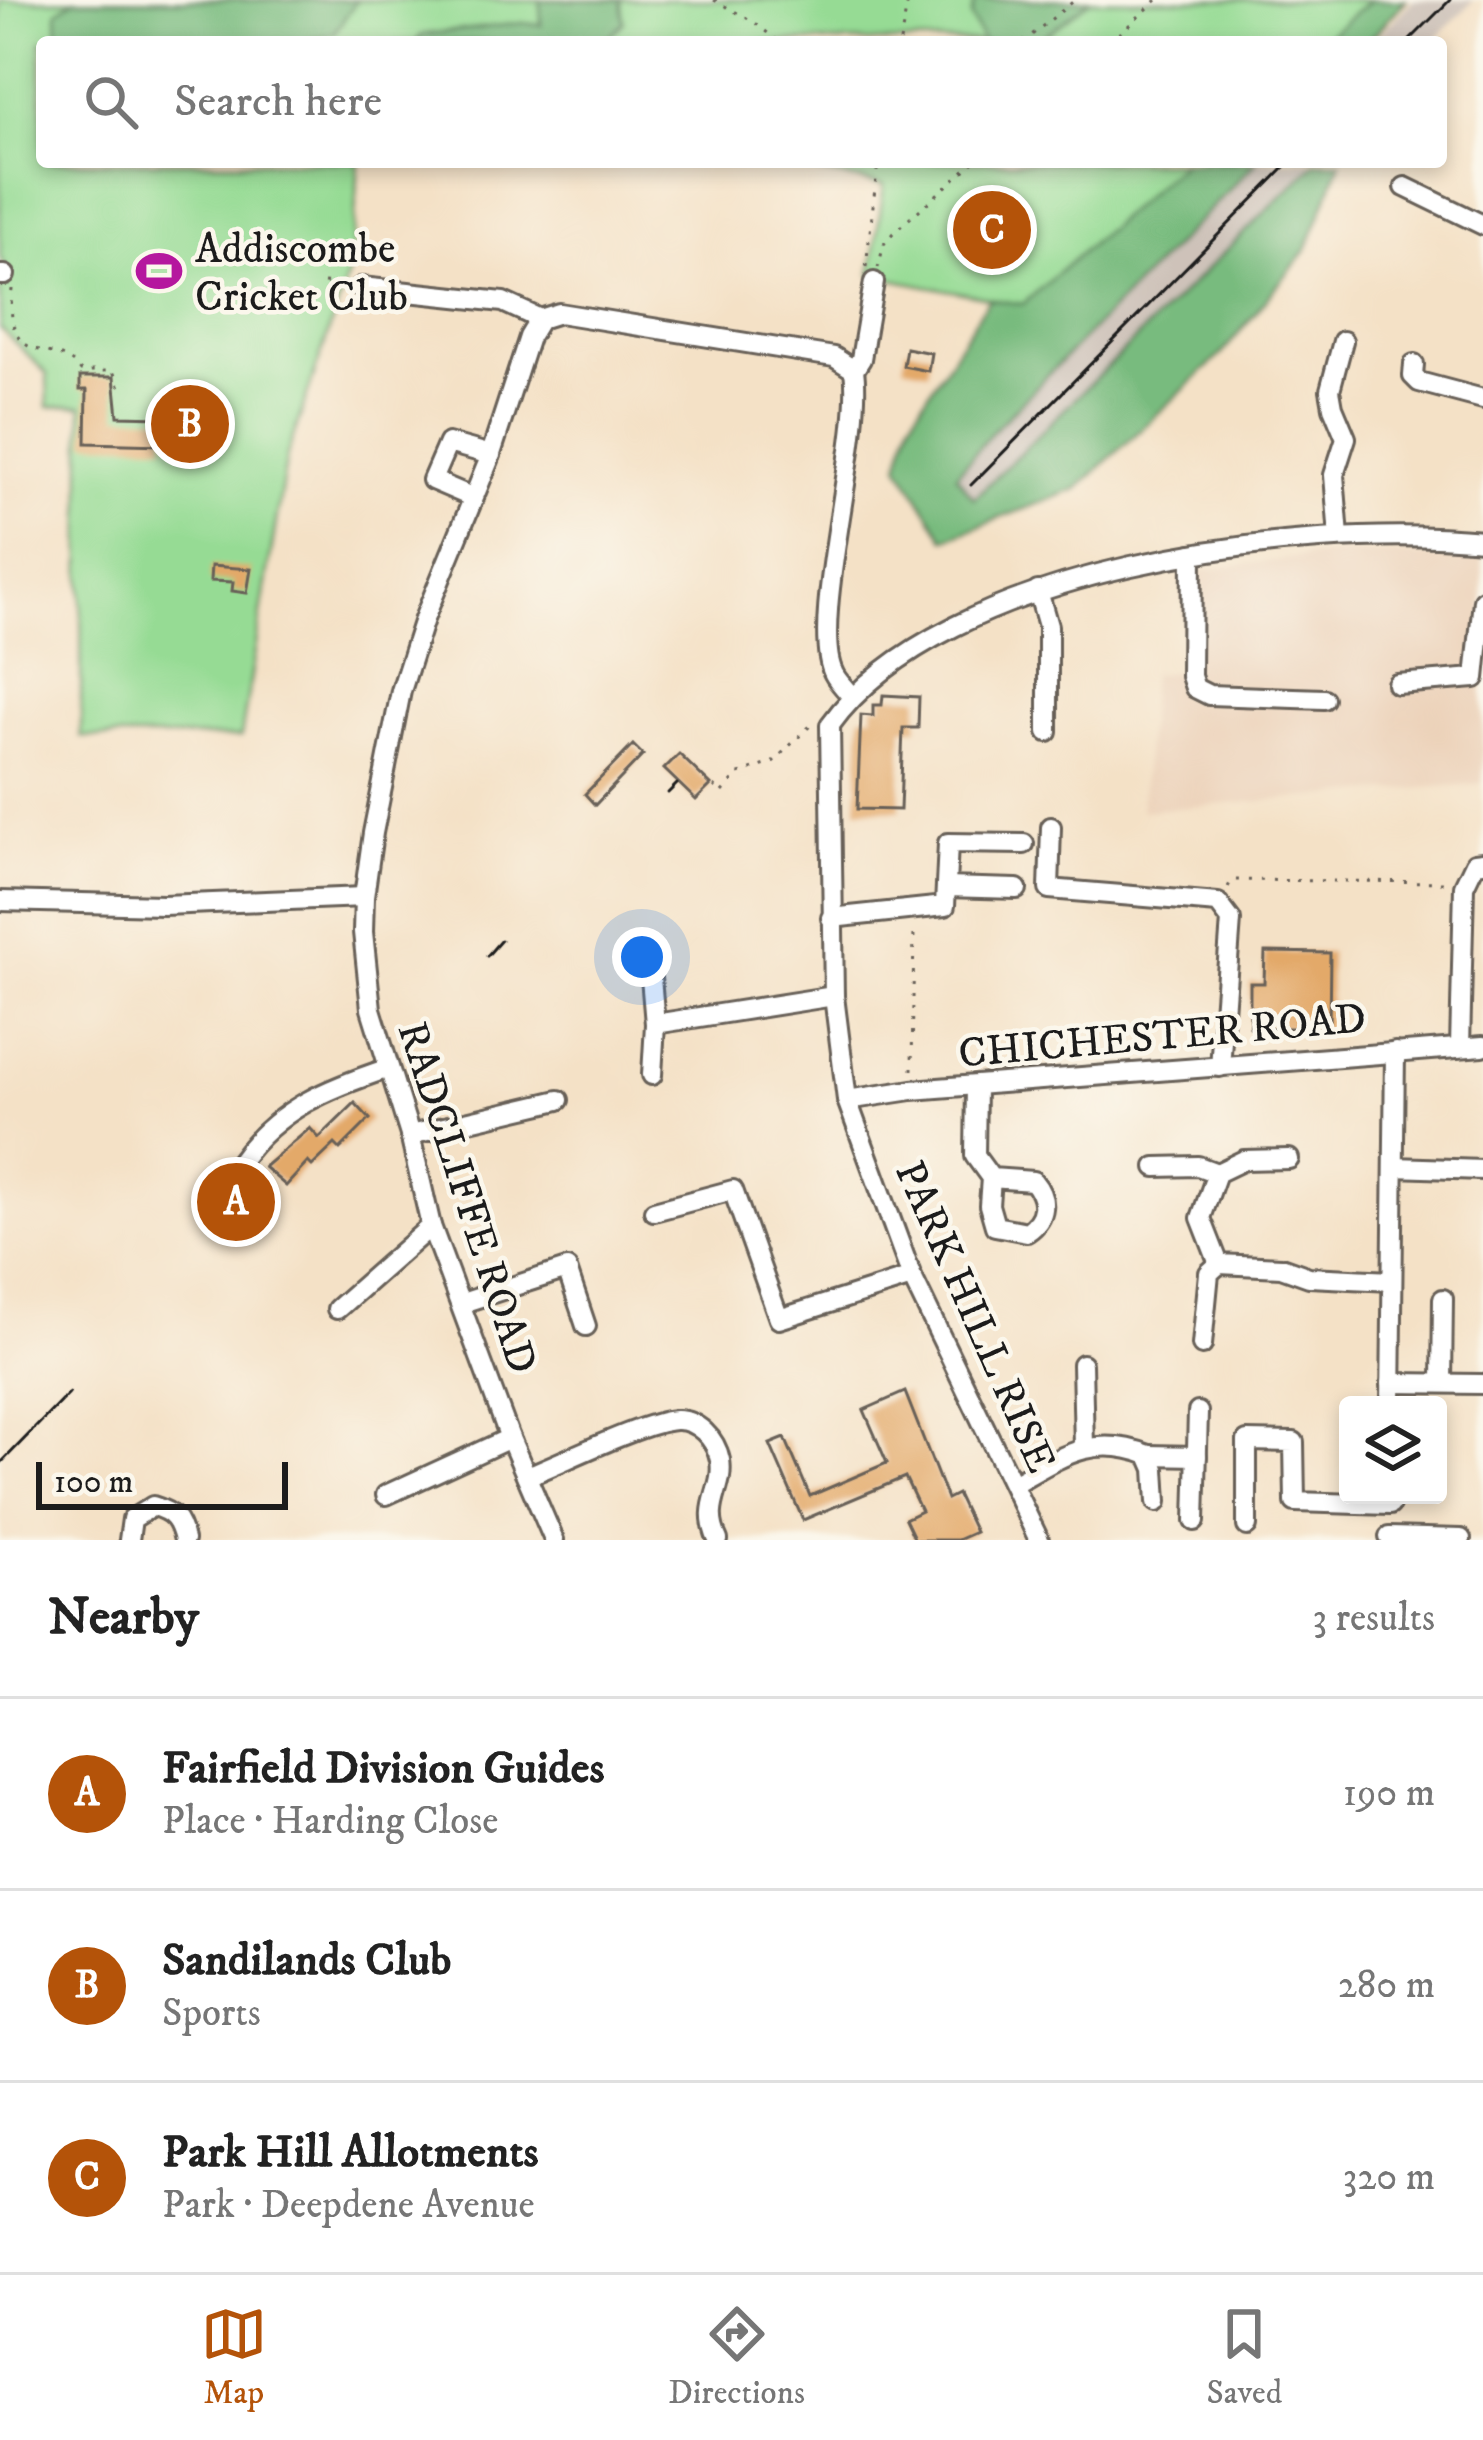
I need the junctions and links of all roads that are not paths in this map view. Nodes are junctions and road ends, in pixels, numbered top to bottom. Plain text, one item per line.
1 (1405, 187) dead end
2 (1483, 225) edge
3 (874, 282) road end
4 (362, 287) dead end
5 (540, 319) junction
6 (1343, 341) dead end
7 (1414, 364) dead end
8 (854, 370) junction
9 (1483, 399) edge
10 (491, 455) junction
11 (474, 498) junction
12 (1339, 537) junction
13 (1483, 540) edge
14 (1192, 554) junction
15 (1039, 591) junction
16 (1483, 600) edge
17 (1397, 684) dead end
18 (851, 696) junction
19 (1324, 699) dead end
20 (1048, 732) dead end
21 (1051, 827) dead end
22 (1024, 844) dead end
23 (1483, 862) edge
24 (946, 887) junction
25 (1017, 889) dead end
26 (364, 898) junction
27 (0, 901) edge
28 (831, 918) junction
29 (650, 966) dead end
30 (834, 996) junction
31 (655, 1024) junction
32 (1483, 1046) edge
33 (1460, 1047) junction
34 (1395, 1052) junction
35 (1220, 1067) junction
36 (389, 1068) junction
37 (652, 1075) dead end
38 (976, 1086) junction
39 (559, 1100) dead end
40 (847, 1100) junction
41 (410, 1135) junction
42 (1289, 1159) dead end
43 (240, 1162) dead end
44 (1156, 1167) dead end
45 (1394, 1167) junction
46 (1483, 1170) edge
47 (1217, 1173) junction
48 (991, 1178) dead end
49 (654, 1211) dead end
50 (431, 1226) junction
51 (1219, 1264) junction
52 (911, 1277) junction
53 (1392, 1281) junction
54 (1443, 1299) dead end
55 (462, 1303) junction
56 (337, 1309) dead end
57 (586, 1326) dead end
58 (1202, 1345) dead end
59 (1082, 1364) dead end
60 (1391, 1383) junction
61 (1442, 1383) junction
62 (1483, 1384) edge
63 (1390, 1396) edge
64 (1198, 1412) dead end
65 (510, 1438) junction
66 (1084, 1447) junction
67 (1149, 1455) junction
68 (1197, 1456) junction
69 (527, 1476) junction
70 (1013, 1484) junction
71 (386, 1495) dead end
72 (1339, 1501) edge
73 (1157, 1502) dead end
74 (1390, 1504) edge
75 (1195, 1521) dead end
76 (1247, 1526) dead end
77 (1389, 1539) edge
78 (1461, 1539) edge
79 (129, 1540) edge
80 (184, 1540) edge
81 (554, 1540) edge
82 (718, 1540) edge
83 (1039, 1540) edge

1 - 2 street
3 - 8 street
4 - 5 street
5 - 8 street
5 - 10 street, RADCLIFFE ROAD
6 - 12 street
7 - 9 street
8 - 18 street
10 - 11 street, RADCLIFFE ROAD
10 - 11 street
11 - 26 street, RADCLIFFE ROAD
12 - 13 street
12 - 14 street
14 - 15 street
14 - 19 street
15 - 18 street
15 - 20 street
16 - 17 street
18 - 28 street, PARK HILL RISE
21 - 35 street
22 - 24 street
23 - 33 street
24 - 25 street
24 - 28 street
26 - 27 street
26 - 36 street, RADCLIFFE ROAD
28 - 30 street, PARK HILL RISE
29 - 31 street
30 - 31 street
30 - 40 street, PARK HILL RISE
31 - 37 street
32 - 33 street, CHICHESTER ROAD
33 - 34 street, CHICHESTER ROAD
34 - 35 street, CHICHESTER ROAD
34 - 45 street
35 - 38 street, CHICHESTER ROAD
36 - 41 street, RADCLIFFE ROAD
36 - 43 street
38 - 40 street, CHICHESTER ROAD
38 - 48 street
39 - 41 street
40 - 52 street, PARK HILL RISE
41 - 50 street, RADCLIFFE ROAD
42 - 47 street
44 - 47 street
45 - 46 street
45 - 53 street
47 - 51 street
49 - 52 street
50 - 55 street, RADCLIFFE ROAD
50 - 56 street
51 - 53 street
51 - 58 street
52 - 70 street, PARK HILL RISE
53 - 60 street
54 - 61 street
55 - 57 street
55 - 65 street, RADCLIFFE ROAD
59 - 66 street
60 - 61 street
60 - 63 street
61 - 62 street
64 - 68 street
65 - 69 street, RADCLIFFE ROAD
65 - 71 street
66 - 67 street
66 - 70 street
67 - 68 street
67 - 73 street
68 - 75 street
69 - 81 street, RADCLIFFE ROAD
69 - 82 street
70 - 83 street, PARK HILL RISE
72 - 76 street
74 - 77 street
77 - 78 street
79 - 80 street

